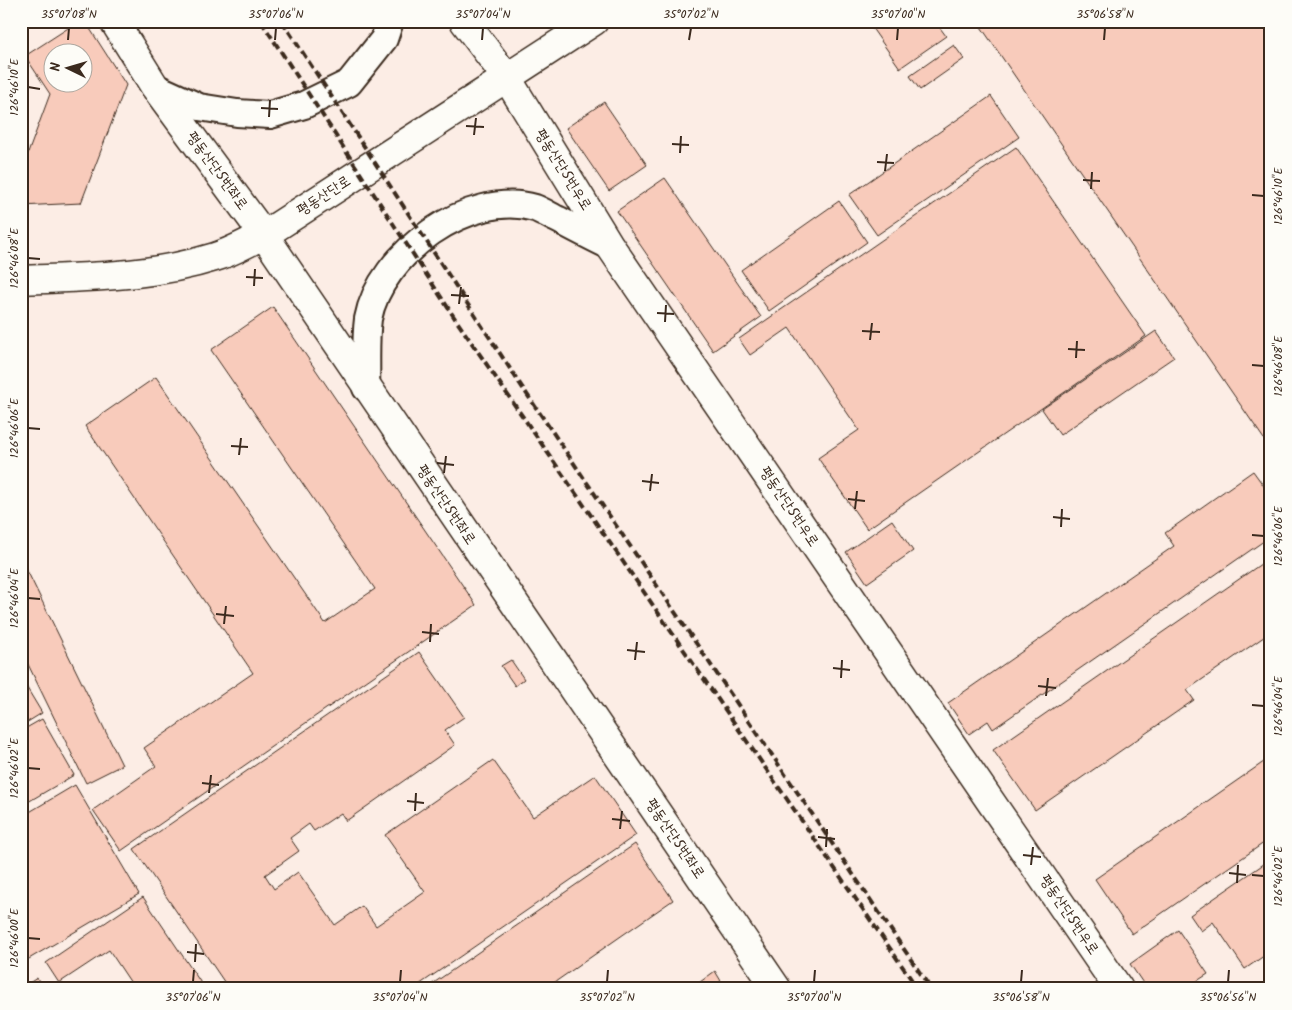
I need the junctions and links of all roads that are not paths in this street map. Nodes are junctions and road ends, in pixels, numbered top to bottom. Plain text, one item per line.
1 (114, 21) edge
2 (390, 21) edge
3 (464, 21) edge
4 (594, 21) edge
5 (506, 78) junction
6 (155, 87) junction
7 (264, 235) junction
8 (610, 246) junction
9 (21, 280) edge
10 (366, 388) junction
11 (777, 989) edge
12 (1119, 989) edge

1 - 6 street, 평동산단5번좌로
2 - 6 street
3 - 5 street, 평동산단5번우로
4 - 5 street, 평동산단로
5 - 7 street, 평동산단로
5 - 8 street, 평동산단5번우로
6 - 7 street, 평동산단5번좌로
7 - 9 street, 평동산단로
7 - 10 street, 평동산단5번좌로
8 - 10 street
8 - 12 street, 평동산단5번우로
10 - 11 street, 평동산단5번좌로

